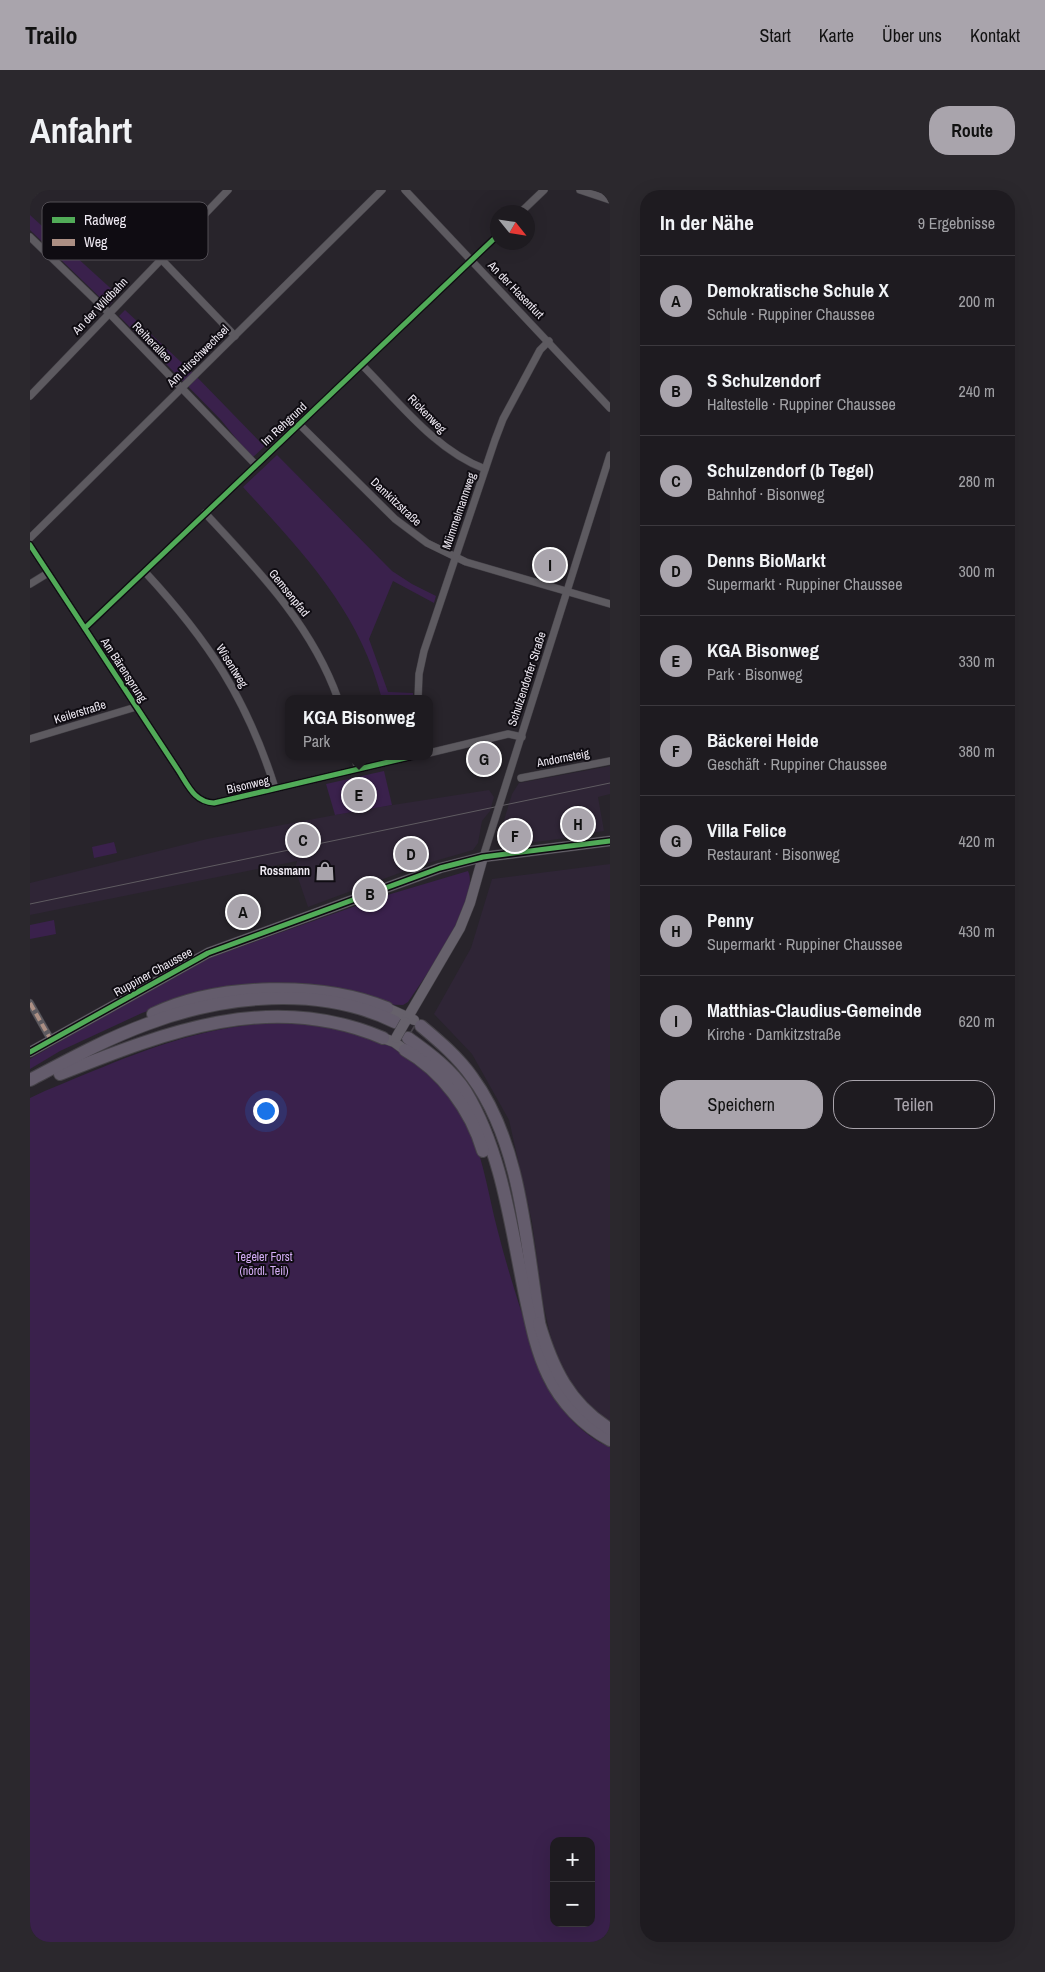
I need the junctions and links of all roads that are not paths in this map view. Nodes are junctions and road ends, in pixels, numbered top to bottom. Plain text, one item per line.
1 (36, 190) edge
2 (228, 190) edge
3 (382, 190) edge
4 (405, 190) edge
5 (544, 190) edge
6 (580, 190) edge
7 (30, 196) edge
8 (610, 200) edge
9 (528, 205) edge
10 (208, 211) edge
11 (30, 237) edge
12 (490, 243) edge
13 (42, 249) edge
14 (54, 260) edge
15 (160, 260) edge
16 (162, 260) edge
17 (472, 260) junction
18 (108, 313) junction
19 (234, 336) junction
20 (549, 341) junction
21 (362, 365) junction
22 (182, 388) junction
23 (30, 396) edge
24 (610, 408) edge
25 (299, 424) junction
26 (610, 455) edge
27 (256, 465) junction
28 (486, 469) junction
29 (205, 513) junction
30 (30, 538) edge
31 (30, 545) edge
32 (454, 557) junction
33 (48, 572) junction
34 (145, 572) junction
35 (30, 584) edge
36 (568, 592) junction
37 (610, 604) edge
38 (85, 628) junction
39 (336, 695) edge
40 (418, 695) edge
41 (136, 707) junction
42 (522, 736) junction
43 (30, 739) edge
44 (433, 752) edge
45 (355, 760) edge
46 (397, 760) edge
47 (610, 761) edge
48 (358, 769) junction
49 (521, 778) dead end
50 (275, 788) junction
51 (204, 803) joint
52 (610, 841) edge
53 (483, 857) junction
54 (30, 1003) edge
55 (388, 1008) joint
56 (402, 1032) junction
57 (51, 1040) junction
58 (30, 1052) edge
59 (30, 1079) edge
60 (30, 1089) edge
61 (535, 1323) junction
62 (610, 1429) edge
63 (610, 1440) edge

1 - 7 street
2 - 10 street, An der Wildbahn
3 - 19 street, Am Hirschwechsel
4 - 17 street, An der Hasenfurt
5 - 9 street
6 - 8 street
11 - 13 street, Reiherallee
12 - 17 street, Im Rehgrund
14 - 18 street, Reiherallee
15 - 18 street, An der Wildbahn
16 - 19 street
17 - 20 street, An der Hasenfurt
17 - 21 street, Im Rehgrund
18 - 22 street, Reiherallee
18 - 23 street, An der Wildbahn
19 - 22 street, Am Hirschwechsel
20 - 24 street, An der Hasenfurt
20 - 28 street, Mümmelmannweg
21 - 25 street, Im Rehgrund
21 - 28 street, Rickenweg
22 - 27 street, Reiherallee
22 - 30 street, Am Hirschwechsel
25 - 27 street, Im Rehgrund
25 - 32 street, Damkitzstraße
26 - 36 street, Schulzendorfer Straße
27 - 29 street, Im Rehgrund
28 - 32 street, Mümmelmannweg
29 - 34 street, Im Rehgrund
29 - 39 street, Gemsenpfad
31 - 33 street, Am Bärensprung
32 - 36 street, Damkitzstraße
32 - 40 street, Mümmelmannweg
33 - 35 street
33 - 38 street, Am Bärensprung
34 - 38 street, Im Rehgrund
34 - 50 street, Wisentweg
36 - 37 street, Damkitzstraße
36 - 42 street, Schulzendorfer Straße
38 - 41 street, Am Bärensprung
41 - 43 street, Keilerstraße
41 - 51 street, Am Bärensprung
42 - 44 street
42 - 53 street, Schulzendorfer Straße
45 - 48 street
46 - 48 street, Bisonweg
47 - 49 street, Andornsteig
48 - 50 street, Bisonweg
50 - 51 street, Bisonweg
52 - 53 street, Ruppiner Chaussee
53 - 56 street, Schulzendorfer Straße
53 - 57 street, Ruppiner Chaussee
54 - 57 street
55 - 56 street
55 - 59 highway
56 - 59 highway
56 - 60 highway
56 - 61 highway
56 - 61 highway
57 - 58 street, Ruppiner Chaussee
61 - 62 highway
61 - 63 highway

